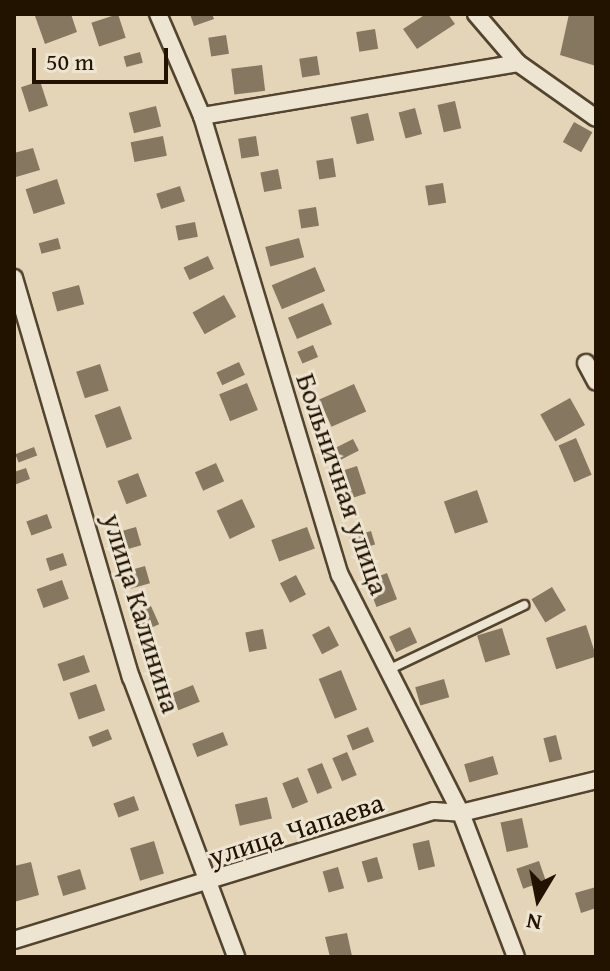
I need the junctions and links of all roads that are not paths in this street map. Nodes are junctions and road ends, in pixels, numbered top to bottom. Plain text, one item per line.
1 (158, 14) edge
2 (476, 14) edge
3 (518, 63) junction
4 (202, 116) junction
5 (596, 118) edge
6 (14, 278) edge
7 (586, 363) dead end
8 (596, 382) edge
9 (524, 605) dead end
10 (387, 670) junction
11 (596, 780) edge
12 (461, 813) junction
13 (209, 885) junction
14 (14, 940) edge
15 (236, 957) edge
16 (516, 957) edge

1 - 4 street, Больничная улица
2 - 3 street
3 - 4 street
3 - 5 street
4 - 10 street, Больничная улица
6 - 13 street, улица Калинина
7 - 8 street
9 - 10 lane
10 - 12 street, Больничная улица
11 - 12 street, улица Чапаева
12 - 13 street, улица Чапаева
12 - 16 street, Больничная улица
13 - 14 street, улица Чапаева
13 - 15 street, улица Калинина

